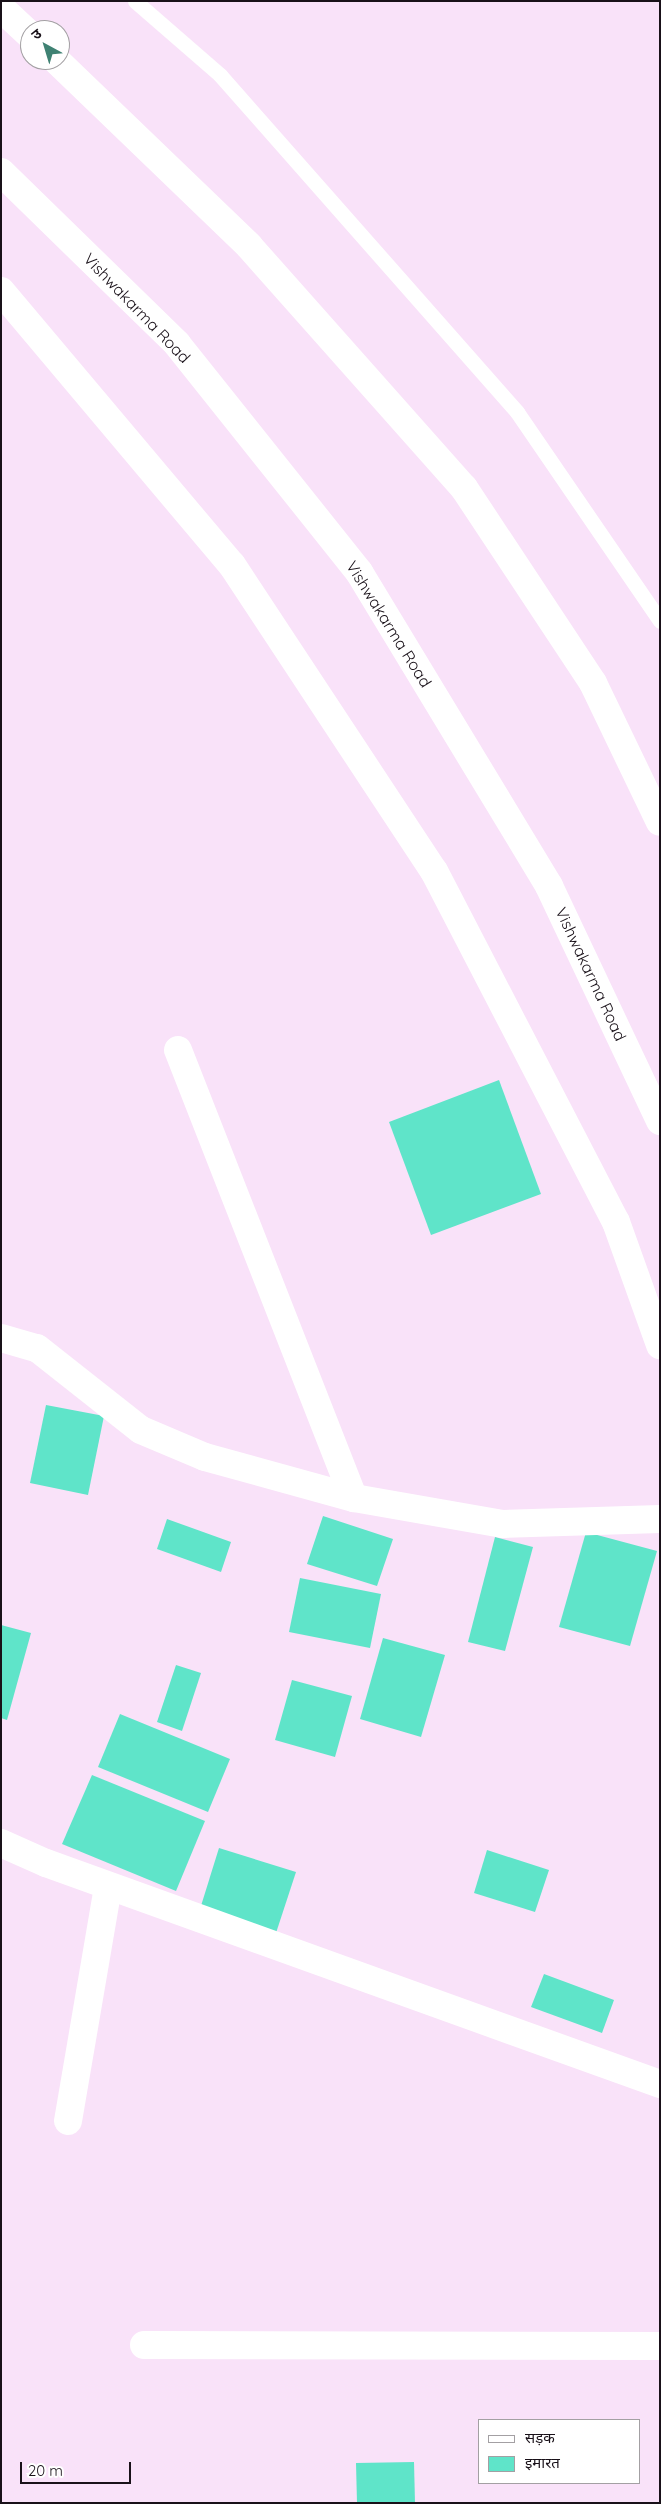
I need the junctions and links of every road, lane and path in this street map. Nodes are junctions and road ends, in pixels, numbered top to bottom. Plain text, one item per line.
1 (135, 1) edge
2 (2, 9) edge
3 (20, 26) edge
4 (66, 70) edge
5 (1, 172) edge
6 (1, 291) edge
7 (660, 621) edge
8 (660, 822) edge
9 (178, 1050) dead end
10 (660, 1121) edge
11 (1, 1338) edge
12 (660, 1345) edge
13 (354, 1498) junction
14 (660, 1519) edge
15 (1, 1843) edge
16 (108, 1886) junction
17 (660, 2084) edge
18 (68, 2121) dead end
19 (144, 2345) dead end
20 (660, 2346) edge

1 - 7 lane
2 - 3 street
4 - 8 street
5 - 10 street, Vishwakarma Road
6 - 12 street
9 - 13 street
11 - 13 street
13 - 14 street
15 - 16 street
16 - 17 street
16 - 18 street
19 - 20 street

